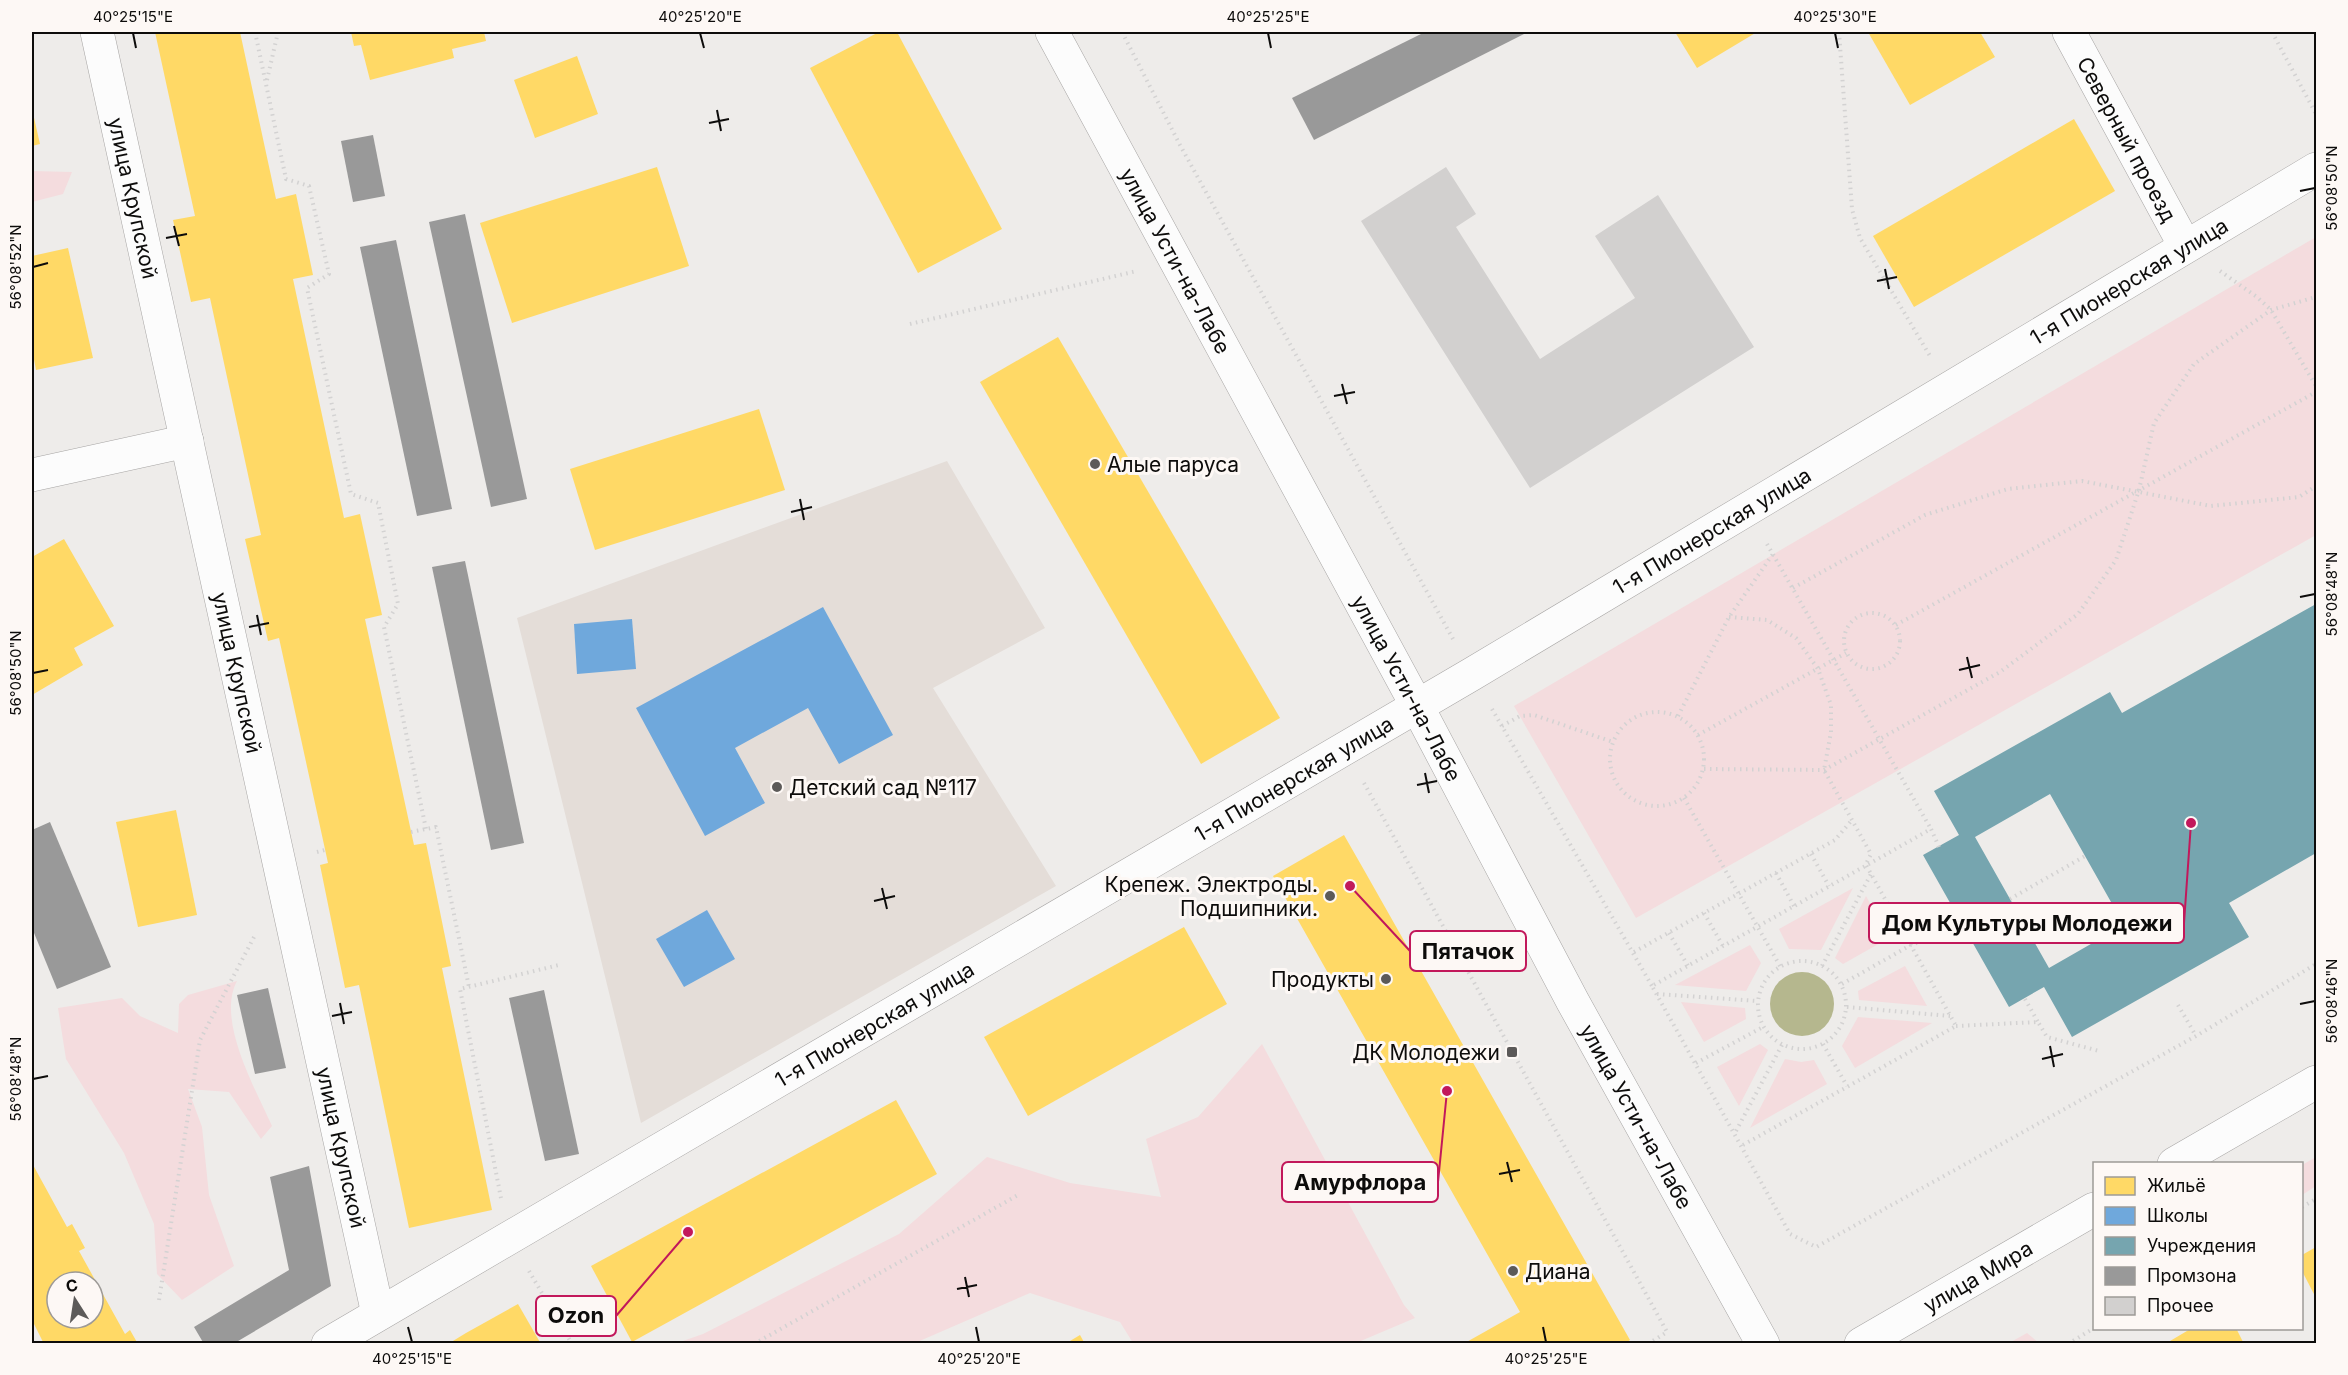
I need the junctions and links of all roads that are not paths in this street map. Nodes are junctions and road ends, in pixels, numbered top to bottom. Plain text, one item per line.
1 (97, 32) edge
2 (1052, 32) edge
3 (2070, 32) edge
4 (2316, 169) edge
5 (2185, 246) junction
6 (187, 441) junction
7 (32, 475) edge
8 (1417, 706) junction
9 (2316, 1082) edge
10 (2177, 1162) edge
11 (2093, 1210) edge
12 (378, 1314) junction
13 (328, 1344) edge
14 (1763, 1344) edge
15 (1861, 1344) edge

1 - 6 street, улица Крупской
2 - 8 street, улица Усти-на-Лабе
3 - 5 street, Северный проезд
4 - 5 street, 1-я Пионерская улица
5 - 8 street, 1-я Пионерская улица
6 - 7 street
6 - 12 street, улица Крупской
8 - 12 street, 1-я Пионерская улица
8 - 14 street, улица Усти-на-Лабе
9 - 10 street
11 - 15 street, улица Мира
12 - 13 street, 1-я Пионерская улица

